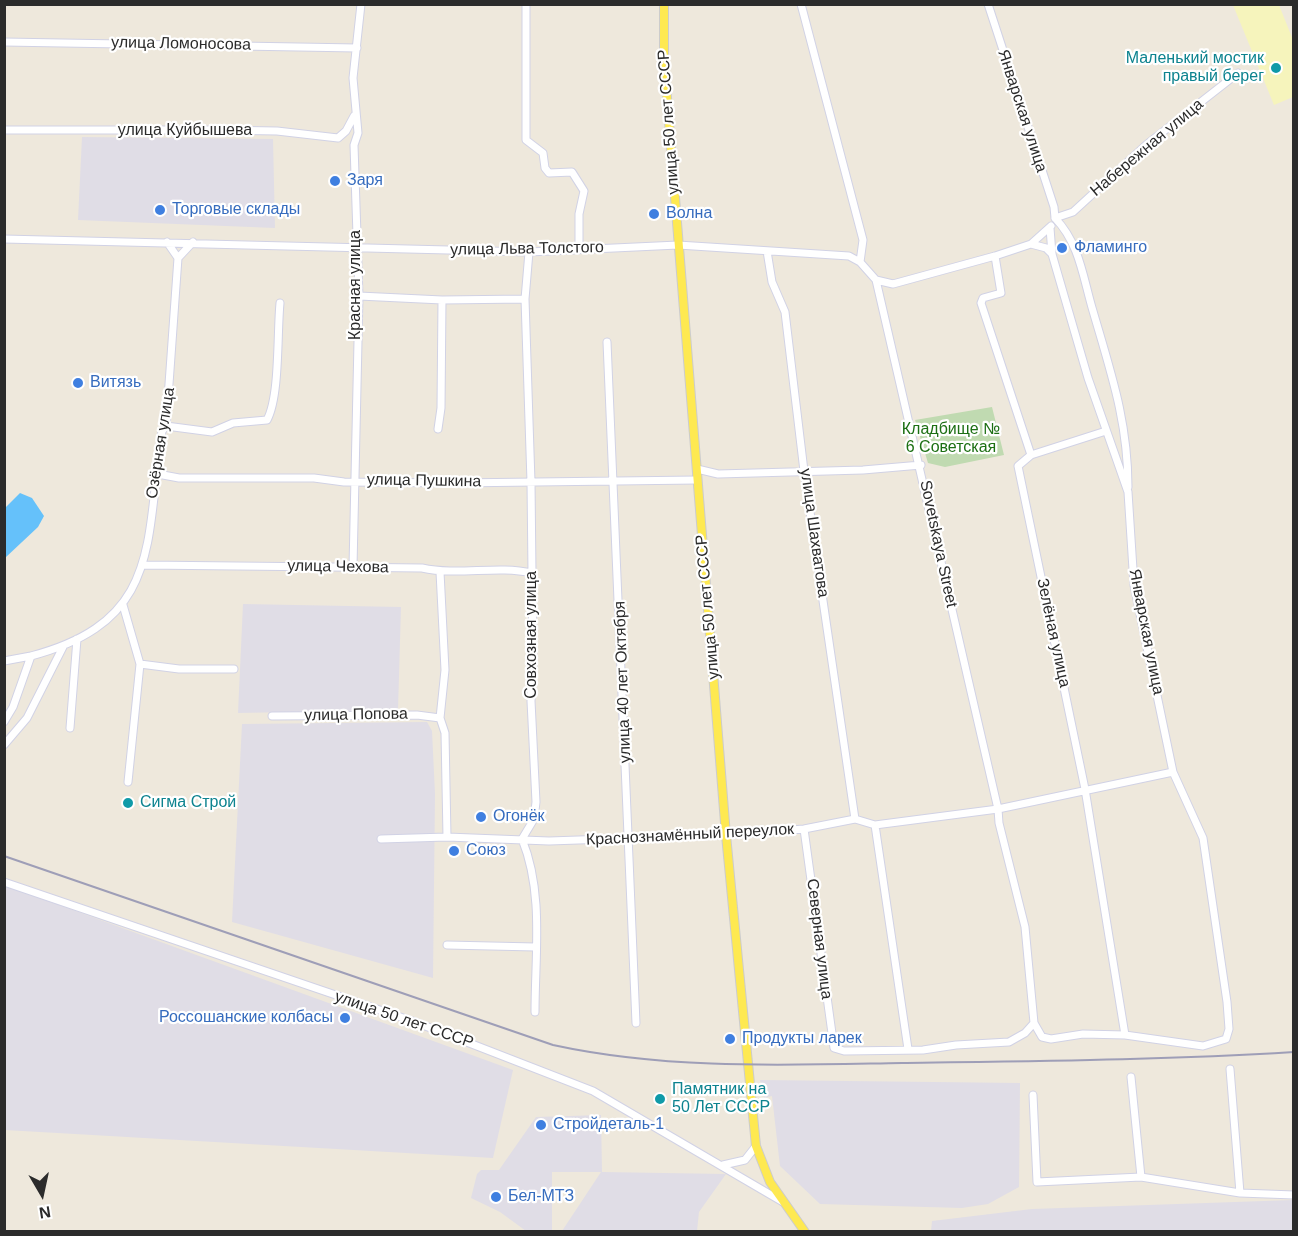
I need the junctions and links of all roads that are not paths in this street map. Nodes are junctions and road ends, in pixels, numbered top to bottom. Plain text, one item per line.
1 (361, 4) edge
2 (526, 4) edge
3 (664, 4) edge
4 (801, 4) edge
5 (988, 4) edge
6 (4, 42) edge
7 (357, 48) junction
8 (1238, 73) dead end
9 (354, 116) junction
10 (4, 130) edge
11 (1055, 218) junction
12 (1050, 228) junction
13 (4, 239) edge
14 (167, 242) junction
15 (193, 242) junction
16 (1031, 244) junction
17 (678, 245) junction
18 (358, 249) junction
19 (579, 250) junction
20 (767, 251) junction
21 (529, 252) junction
22 (1052, 254) junction
23 (995, 256) junction
24 (178, 258) junction
25 (860, 262) junction
26 (876, 280) junction
27 (359, 296) junction
28 (525, 299) junction
29 (442, 300) junction
30 (280, 303) dead end
31 (608, 342) dead end
32 (166, 426) junction
33 (438, 429) dead end
34 (1106, 432) junction
35 (1031, 455) junction
36 (157, 464) junction
37 (921, 465) junction
38 (697, 469) junction
39 (804, 471) junction
40 (356, 480) junction
41 (698, 480) junction
42 (531, 482) junction
43 (615, 482) junction
44 (1128, 492) junction
45 (144, 564) junction
46 (353, 567) junction
47 (440, 572) junction
48 (532, 573) junction
49 (123, 605) junction
50 (77, 639) junction
51 (63, 647) junction
52 (31, 656) junction
53 (4, 661) edge
54 (140, 664) junction
55 (234, 669) dead end
56 (272, 716) dead end
57 (440, 718) junction
58 (4, 722) edge
59 (70, 728) dead end
60 (4, 745) edge
61 (1173, 772) junction
62 (128, 782) dead end
63 (1085, 789) junction
64 (998, 809) junction
65 (855, 819) junction
66 (875, 825) junction
67 (804, 829) junction
68 (726, 835) junction
69 (447, 837) junction
70 (522, 839) junction
71 (629, 839) junction
72 (381, 840) dead end
73 (4, 882) edge
74 (447, 945) dead end
75 (534, 947) junction
76 (535, 1012) dead end
77 (636, 1023) dead end
78 (1034, 1023) junction
79 (1125, 1035) junction
80 (908, 1049) junction
81 (1230, 1069) dead end
82 (1131, 1077) dead end
83 (1033, 1095) dead end
84 (756, 1146) junction
85 (723, 1165) junction
86 (1141, 1177) junction
87 (1240, 1193) junction
88 (1293, 1195) edge
89 (783, 1202) junction
90 (805, 1232) edge

1 - 7 street, Красная улица
2 - 19 street
3 - 17 main road, улица 50 лет СССР
4 - 25 street
5 - 11 street, Январская улица
6 - 7 street, улица Ломоносова
7 - 9 street, Красная улица
8 - 11 street, Набережная улица
9 - 10 street, улица Куйбышева
9 - 18 street, Красная улица
11 - 12 street
11 - 44 street
12 - 16 street
12 - 22 street, Январская улица
13 - 14 street, улица Льва Толстого
14 - 15 street, улица Льва Толстого
14 - 24 street
15 - 18 street, улица Льва Толстого
15 - 24 street
16 - 22 street
16 - 23 street
17 - 19 street, улица Льва Толстого
17 - 20 street, улица Льва Толстого
17 - 38 main road, улица 50 лет СССР
18 - 21 street, улица Льва Толстого
18 - 27 street, Красная улица
19 - 21 street, улица Льва Толстого
20 - 25 street, улица Льва Толстого
20 - 39 street, улица Шахватова
21 - 28 street, Совхозная улица
22 - 34 street, Январская улица
23 - 26 street
23 - 35 street
24 - 32 street, Озёрная улица
25 - 26 street, Sovetskaya Street
26 - 37 street, Sovetskaya Street
27 - 29 street
27 - 40 street, Красная улица
28 - 29 street
28 - 42 street, Совхозная улица
29 - 33 street
30 - 32 street
31 - 43 street, улица 40 лет Октября
32 - 36 street, Озёрная улица
34 - 35 street
34 - 44 street, Январская улица
35 - 63 street, Зелёная улица
36 - 40 street, улица Пушкина
36 - 45 street, Озёрная улица
37 - 39 street
37 - 64 street, Sovetskaya Street
38 - 39 street
38 - 41 main road, улица 50 лет СССР
39 - 65 street, улица Шахватова
40 - 42 street, улица Пушкина
40 - 46 street, Красная улица
41 - 43 street, улица Пушкина
41 - 68 main road, улица 50 лет СССР
42 - 43 street, улица Пушкина
42 - 48 street, Совхозная улица
43 - 71 street, улица 40 лет Октября
44 - 61 street, Январская улица
45 - 46 street, улица Чехова
45 - 49 street, Озёрная улица
46 - 47 street, улица Чехова
47 - 48 street, улица Чехова
47 - 57 street
48 - 70 street, Совхозная улица
49 - 50 street, Озёрная улица
49 - 54 street
50 - 51 street, Озёрная улица
50 - 59 street
51 - 52 street, Озёрная улица
51 - 60 street
52 - 53 street
52 - 58 street
54 - 55 street
54 - 62 street
56 - 57 street, улица Попова
57 - 69 street
61 - 63 street, Краснознамённый переулок
61 - 79 street, Январская улица
63 - 64 street, Краснознамённый переулок
63 - 79 street, Зелёная улица
64 - 66 street, Краснознамённый переулок
64 - 78 street, Sovetskaya Street
65 - 66 street, Краснознамённый переулок
65 - 67 street, Краснознамённый переулок
66 - 80 street
67 - 68 street, Краснознамённый переулок
67 - 80 street, Северная улица
68 - 71 street, Краснознамённый переулок
68 - 84 main road, улица 50 лет СССР
69 - 70 street, Краснознамённый переулок
69 - 72 street, Краснознамённый переулок
70 - 71 street, Краснознамённый переулок
70 - 75 street
71 - 77 street, улица 40 лет Октября
73 - 85 street, улица 50 лет СССР
74 - 75 street
75 - 76 street
78 - 79 street
78 - 80 street
81 - 87 street
82 - 86 street
83 - 86 street
84 - 85 street
84 - 89 main road, улица 50 лет СССР
85 - 89 street, улица 50 лет СССР
86 - 87 street
87 - 88 street
89 - 90 main road, улица 50 лет СССР

